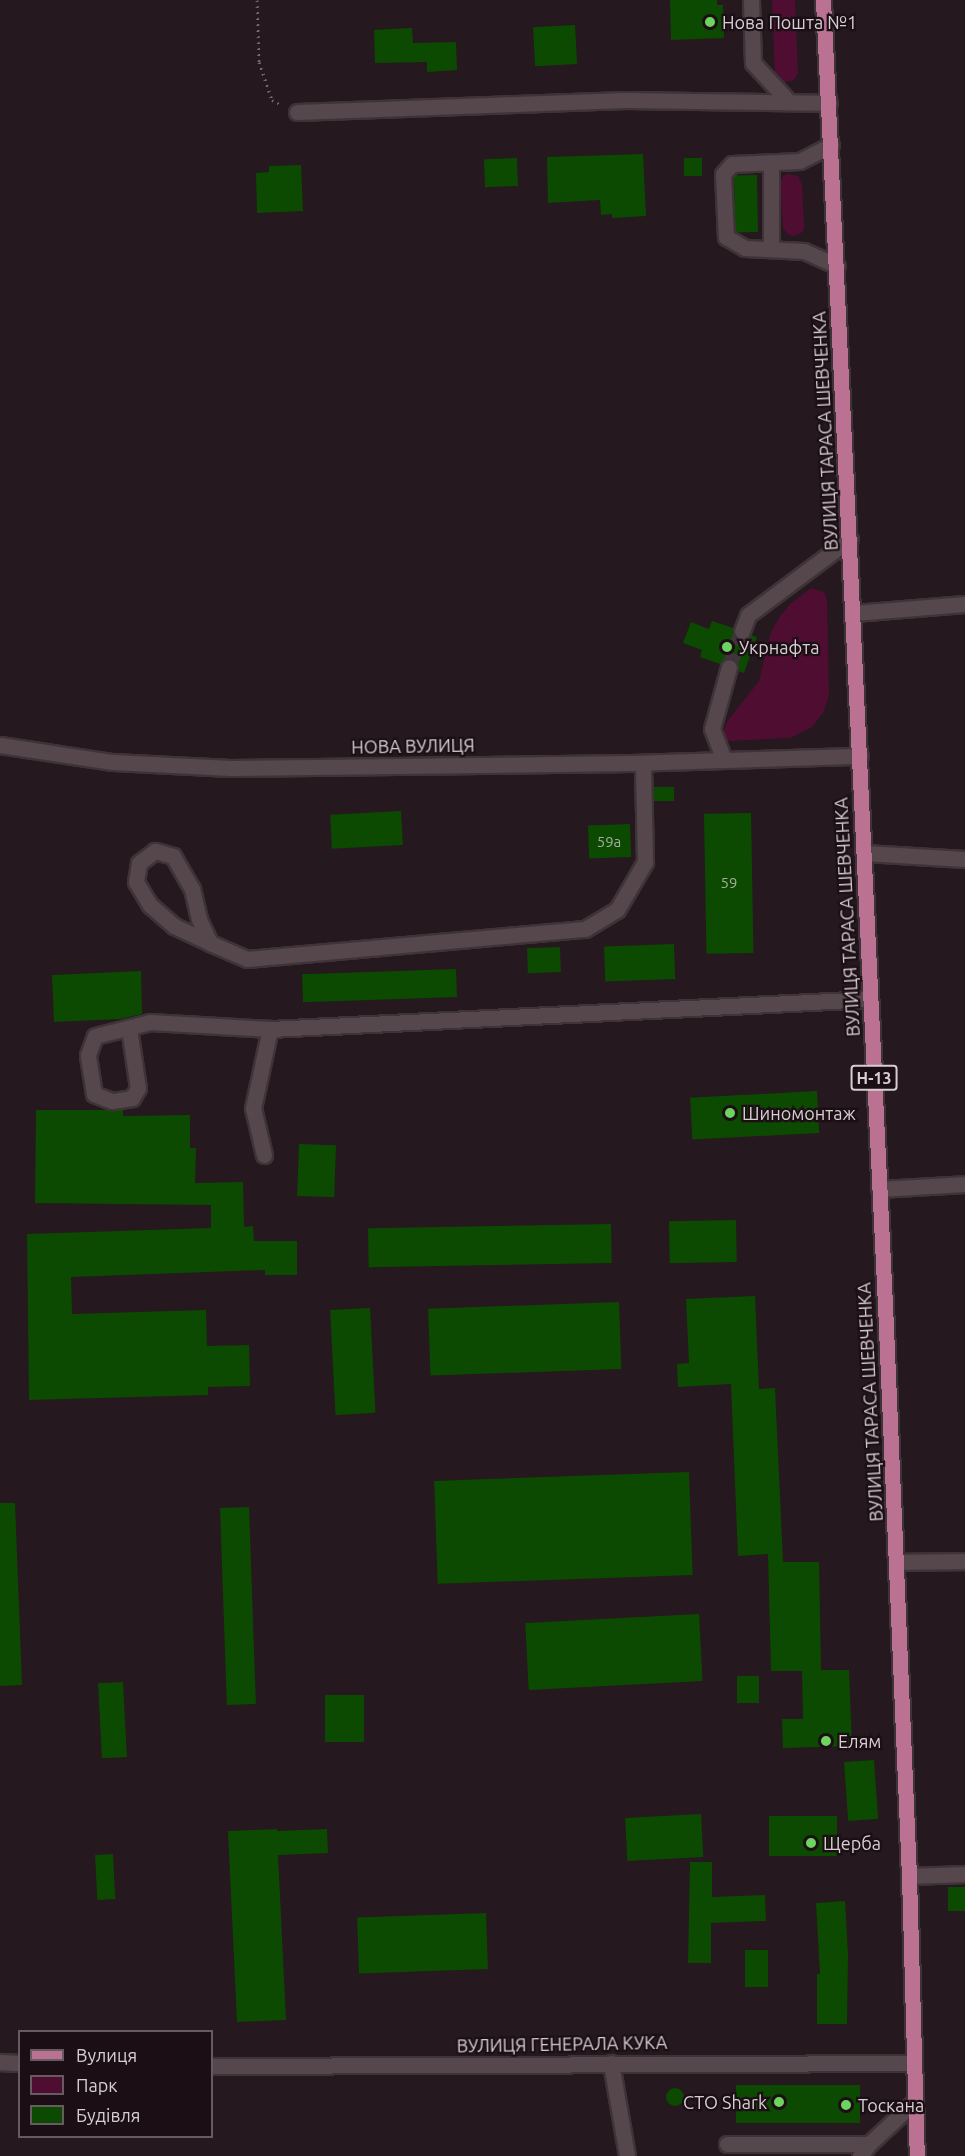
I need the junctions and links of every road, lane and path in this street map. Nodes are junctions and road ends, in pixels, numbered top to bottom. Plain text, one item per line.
1 (257, 0) edge
2 (750, 0) edge
3 (824, 0) edge
4 (789, 102) junction
5 (828, 103) junction
6 (297, 112) joint
7 (831, 145) junction
8 (771, 162) junction
9 (771, 249) junction
10 (837, 266) junction
11 (850, 539) junction
12 (965, 604) edge
13 (854, 613) junction
14 (742, 631) tunnel mouth
15 (729, 667) tunnel mouth
16 (0, 745) edge
17 (860, 756) junction
18 (724, 760) junction
19 (643, 763) junction
20 (864, 853) junction
21 (965, 859) edge
22 (210, 943) junction
23 (870, 999) junction
24 (129, 1028) junction
25 (270, 1029) junction
26 (264, 1155) dead end
27 (965, 1185) edge
28 (879, 1189) junction
29 (965, 1561) edge
30 (896, 1562) junction
31 (965, 1874) edge
32 (909, 1876) junction
33 (0, 2062) edge
34 (18, 2063) edge
35 (611, 2063) junction
36 (914, 2063) junction
37 (213, 2066) edge
38 (914, 2102) junction
39 (727, 2144) dead end
40 (864, 2150) edge
41 (627, 2156) edge
42 (917, 2156) edge

1 - 6 path
2 - 4 street
3 - 5 main road, ВУЛИЦЯ ТАРАСА ШЕВЧЕНКА / Н-13
4 - 5 street
4 - 6 street
5 - 7 main road, ВУЛИЦЯ ТАРАСА ШЕВЧЕНКА / Н-13
7 - 8 street
7 - 10 main road, ВУЛИЦЯ ТАРАСА ШЕВЧЕНКА / Н-13
8 - 9 street
8 - 9 street
9 - 10 street
10 - 11 main road, ВУЛИЦЯ ТАРАСА ШЕВЧЕНКА / Н-13
11 - 13 main road, ВУЛИЦЯ ТАРАСА ШЕВЧЕНКА / Н-13
11 - 14 street
12 - 13 street
13 - 17 main road, ВУЛИЦЯ ТАРАСА ШЕВЧЕНКА / Н-13
15 - 18 street
16 - 19 street, НОВА ВУЛИЦЯ
17 - 18 street, НОВА ВУЛИЦЯ
17 - 20 main road, ВУЛИЦЯ ТАРАСА ШЕВЧЕНКА / Н-13
18 - 19 street, НОВА ВУЛИЦЯ
19 - 22 street
20 - 21 street
20 - 23 main road, ВУЛИЦЯ ТАРАСА ШЕВЧЕНКА / Н-13
22 - 22 street
23 - 25 street
23 - 28 main road, ВУЛИЦЯ ТАРАСА ШЕВЧЕНКА / Н-13
24 - 24 street
24 - 25 street
25 - 26 street
27 - 28 street
28 - 30 main road, ВУЛИЦЯ ТАРАСА ШЕВЧЕНКА / Н-13
29 - 30 street
30 - 32 main road, ВУЛИЦЯ ТАРАСА ШЕВЧЕНКА / Н-13
31 - 32 street
32 - 36 main road, ВУЛИЦЯ ТАРАСА ШЕВЧЕНКА / Н-13
33 - 34 street
35 - 36 street, ВУЛИЦЯ ГЕНЕРАЛА КУКА
35 - 37 street, ВУЛИЦЯ ГЕНЕРАЛА КУКА
35 - 41 street
36 - 38 main road, ВУЛИЦЯ ТАРАСА ШЕВЧЕНКА / Н-13
38 - 40 street
38 - 42 main road, ВУЛИЦЯ ТАРАСА ШЕВЧЕНКА / Н-13
39 - 40 street

